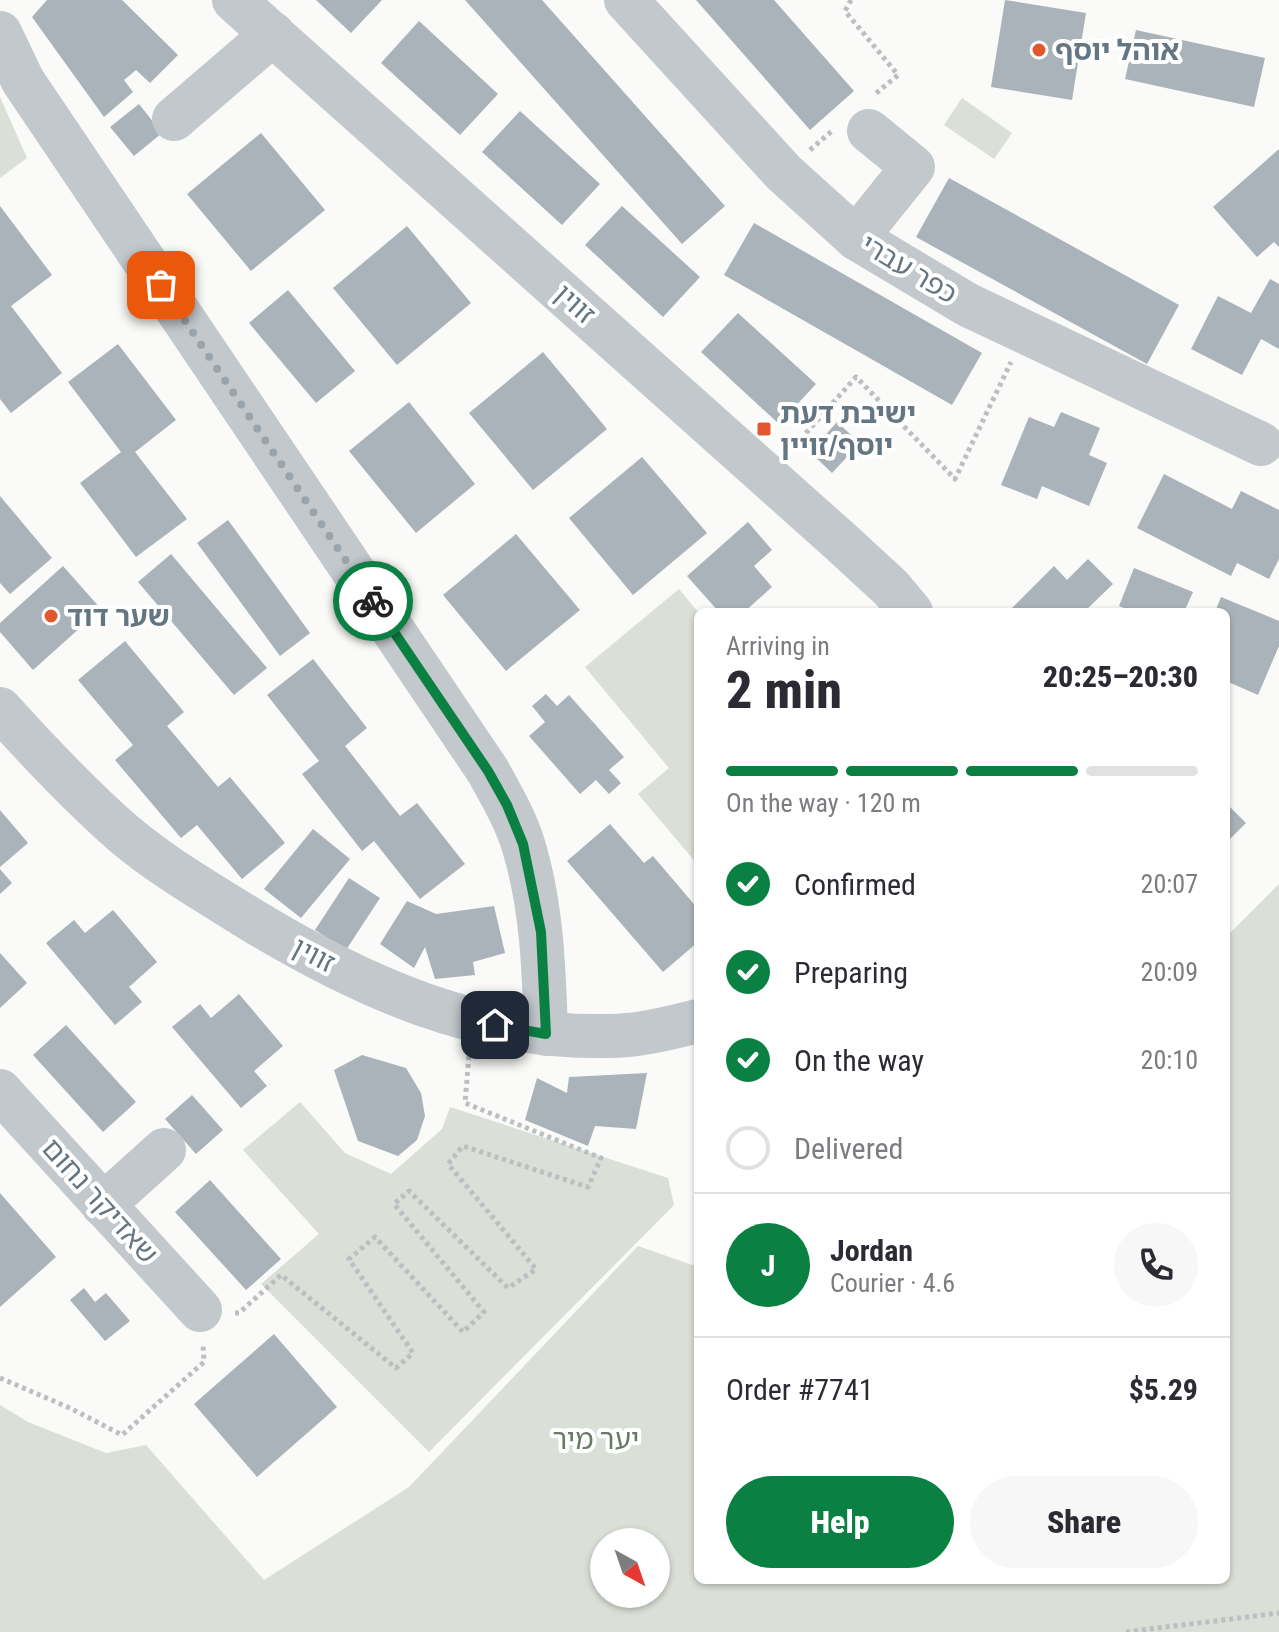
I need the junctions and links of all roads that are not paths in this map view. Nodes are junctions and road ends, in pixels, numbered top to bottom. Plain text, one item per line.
1 (234, 0) edge
2 (626, 0) edge
3 (0, 33) edge
4 (273, 34) junction
5 (174, 119) dead end
6 (858, 120) road end
7 (856, 238) junction
8 (1261, 444) dead end
9 (908, 608) edge
10 (0, 709) edge
11 (694, 1022) edge
12 (546, 1034) junction
13 (0, 1091) edge
14 (164, 1150) dead end
15 (103, 1205) junction
16 (200, 1310) road end

1 - 4 street, זווין
2 - 7 street, כפר עברי
3 - 12 street
4 - 5 street
4 - 9 street, זווין
6 - 7 street
7 - 8 street, כפר עברי
10 - 12 street, זווין
11 - 12 street, זווין
13 - 15 street, שאדיקר נחום
14 - 15 street
15 - 16 street, שאדיקר נחום

